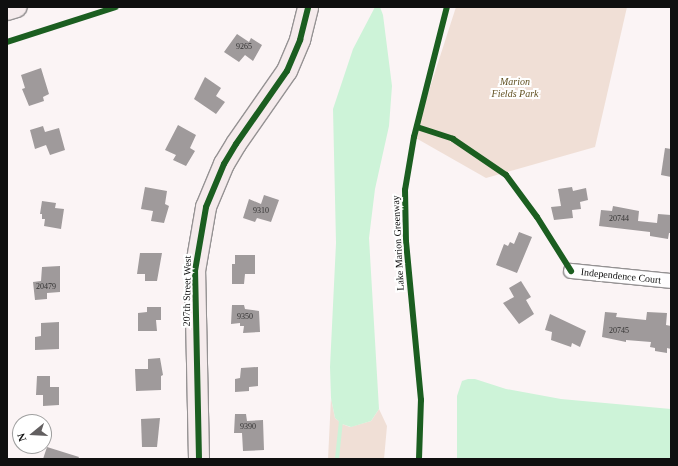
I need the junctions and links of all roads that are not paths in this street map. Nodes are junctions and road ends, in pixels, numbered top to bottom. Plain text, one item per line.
1 (16, 7) edge
2 (308, 7) edge
3 (7, 10) edge
4 (571, 271) dead end
5 (671, 281) edge
6 (199, 459) edge

1 - 3 street
2 - 6 street, 207th Street West
4 - 5 street, Independence Court

